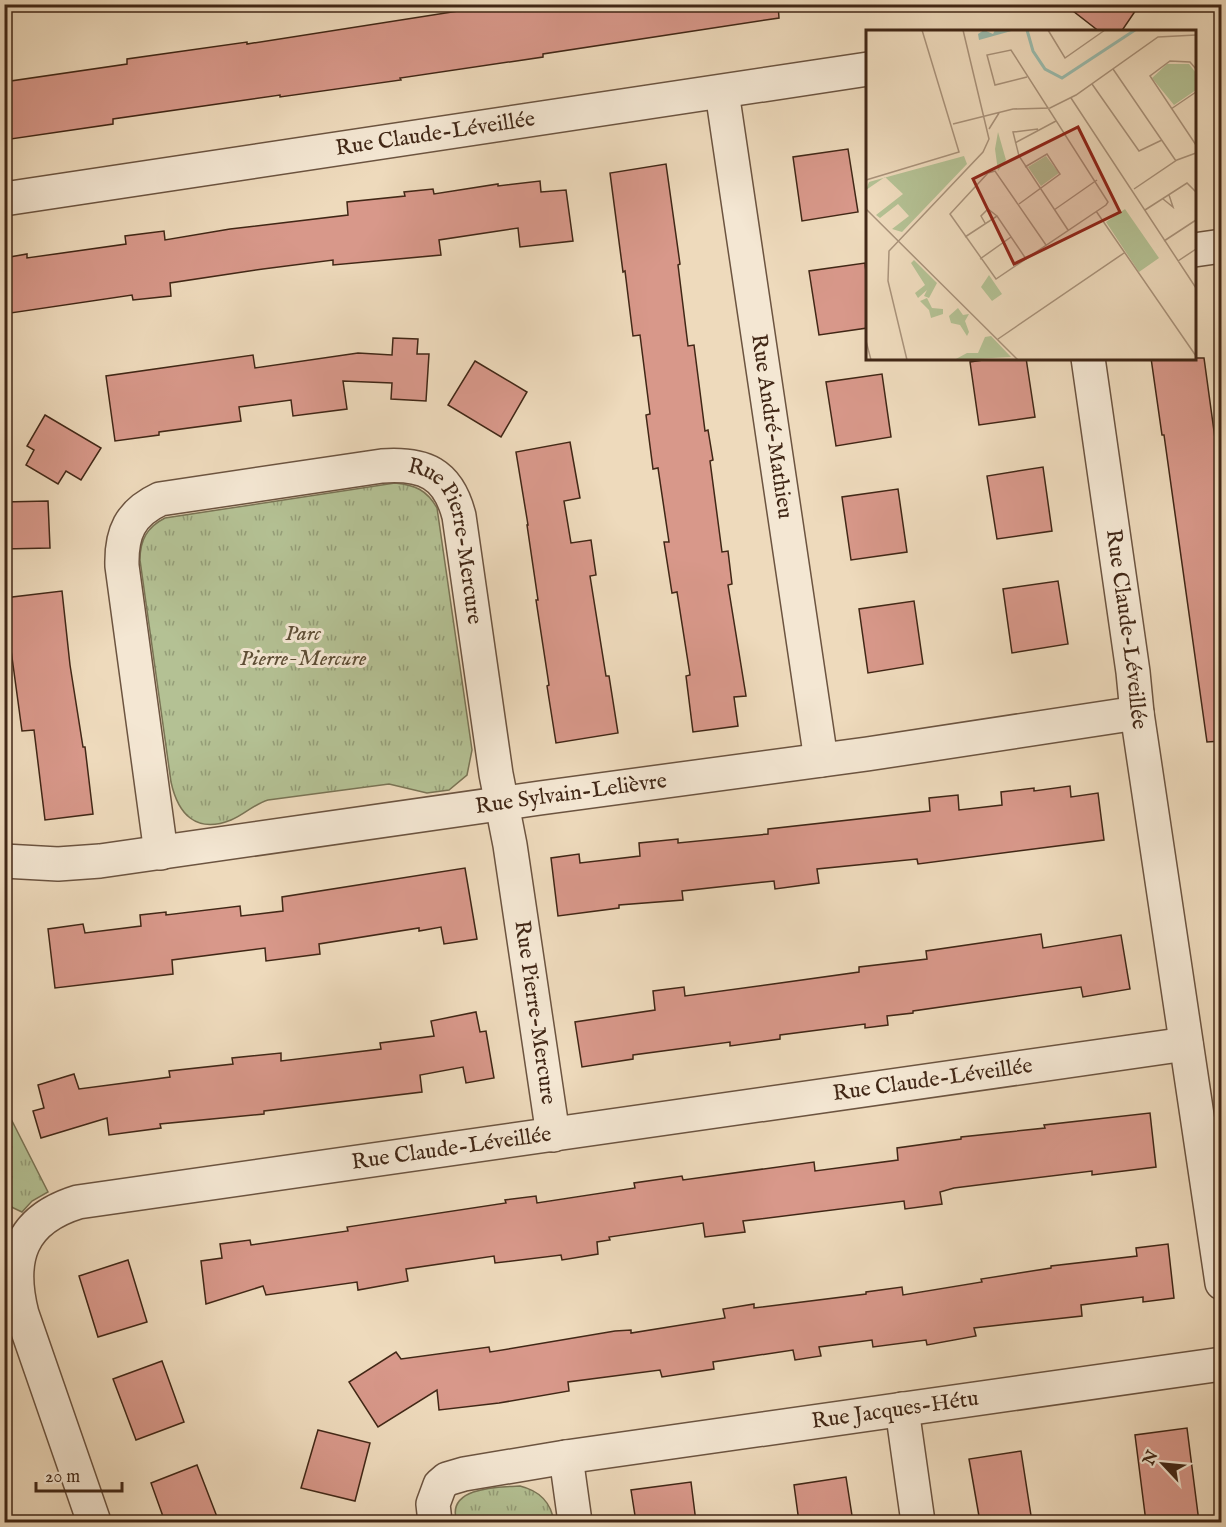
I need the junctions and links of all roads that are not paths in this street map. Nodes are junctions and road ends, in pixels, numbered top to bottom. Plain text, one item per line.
1 (866, 69) edge
2 (722, 92) junction
3 (4, 199) edge
4 (1221, 246) edge
5 (1196, 250) edge
6 (1088, 360) edge
7 (1137, 713) junction
8 (821, 760) junction
9 (501, 804) junction
10 (161, 853) junction
11 (4, 861) edge
12 (1186, 1044) junction
13 (553, 1135) junction
14 (1221, 1283) edge
15 (1221, 1364) edge
16 (902, 1409) junction
17 (566, 1457) junction
18 (94, 1522) edge
19 (435, 1522) edge
20 (575, 1522) edge
21 (918, 1522) edge

1 - 2 street, Rue Claude-Léveillée
2 - 3 street, Rue Claude-Léveillée
2 - 8 street, Rue André-Mathieu
4 - 5 street
6 - 7 street, Rue Claude-Léveillée
7 - 8 street, Rue Sylvain-Lelièvre
7 - 12 street, Rue Claude-Léveillée
8 - 9 street, Rue Sylvain-Lelièvre
9 - 10 street, Rue Sylvain-Lelièvre
9 - 10 street, Rue Pierre-Mercure
9 - 13 street, Rue Pierre-Mercure
10 - 11 street, Rue Sylvain-Lelièvre
12 - 13 street, Rue Claude-Léveillée
12 - 14 street, Rue Claude-Léveillée
13 - 18 street, Rue Claude-Léveillée
15 - 16 street, Rue Jacques-Hétu
16 - 17 street, Rue Jacques-Hétu
16 - 21 street
17 - 19 street, Rue Jacques-Hétu
17 - 20 street

